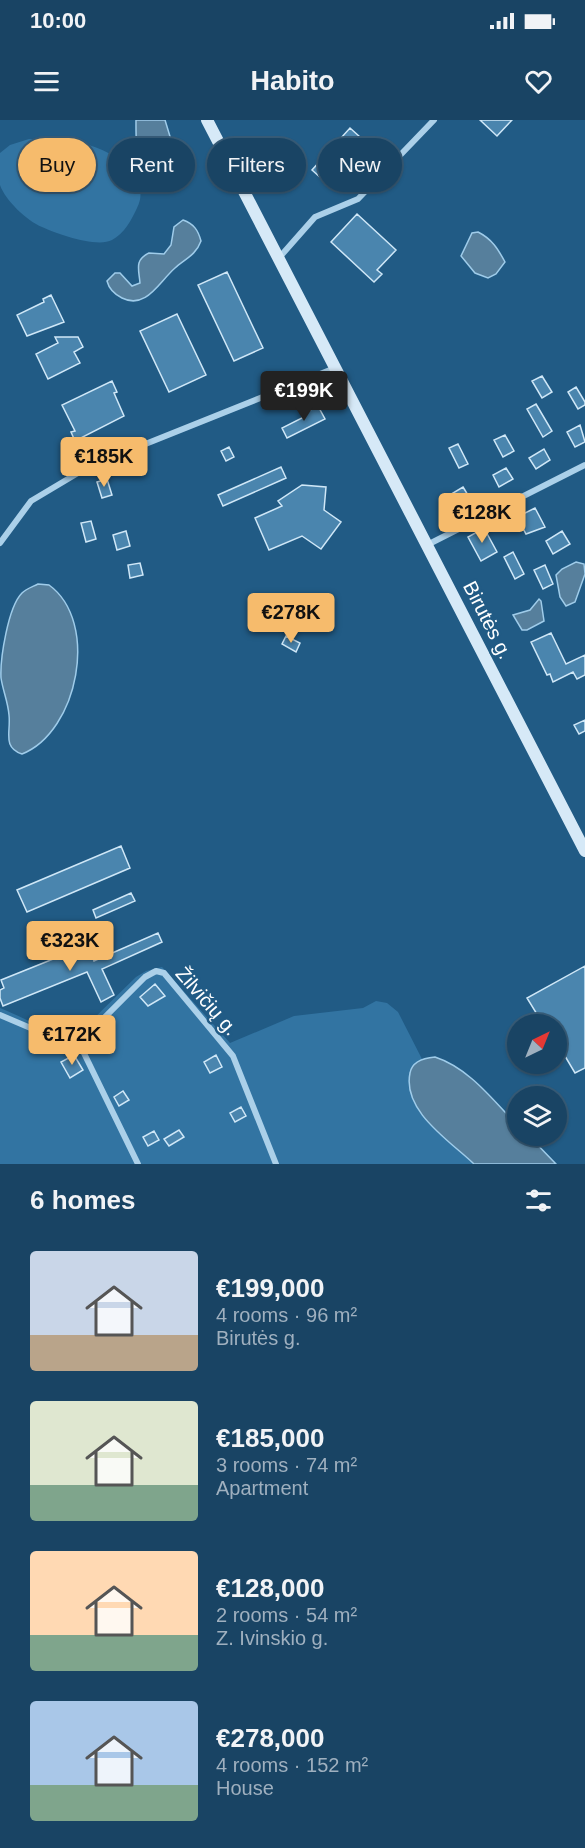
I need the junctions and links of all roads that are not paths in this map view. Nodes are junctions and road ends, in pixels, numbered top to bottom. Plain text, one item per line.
1 (207, 120) edge
2 (434, 120) edge
3 (278, 259) junction
4 (336, 368) junction
5 (585, 465) edge
6 (0, 543) edge
7 (427, 545) junction
8 (585, 851) edge
9 (0, 1015) edge
10 (79, 1043) junction
11 (138, 1164) edge
12 (276, 1164) edge

1 - 3 main road, Birutės g.
2 - 3 street
3 - 4 main road, Birutės g.
4 - 6 street
4 - 7 main road, Birutės g.
5 - 7 street
7 - 8 main road, Birutės g.
9 - 10 street
10 - 11 street
10 - 12 street, Žilvičių g.

